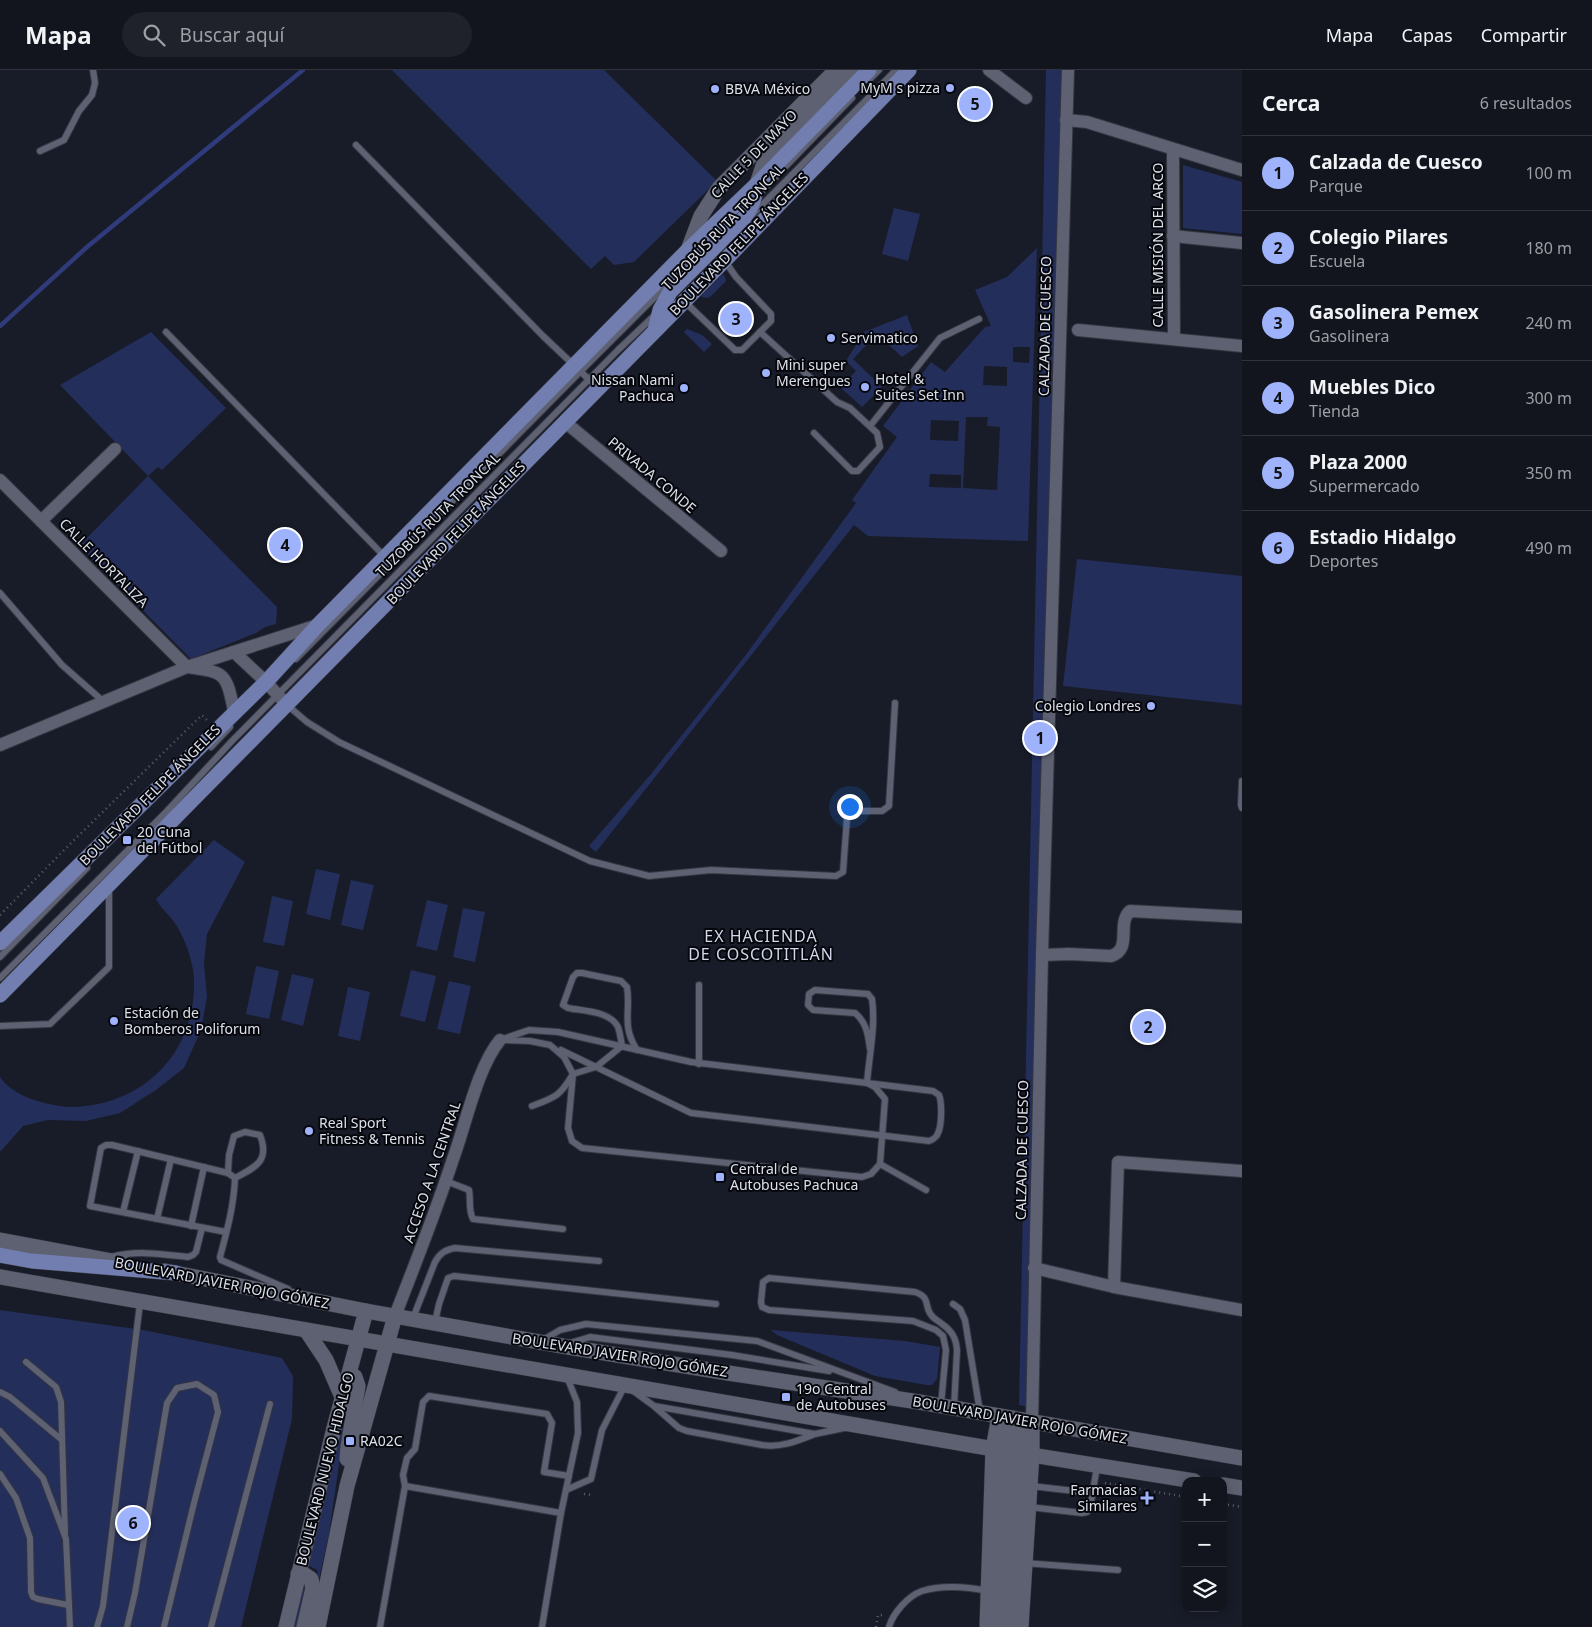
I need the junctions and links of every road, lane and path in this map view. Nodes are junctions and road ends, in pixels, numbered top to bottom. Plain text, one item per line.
1 (93, 70) edge
2 (836, 70) edge
3 (852, 70) edge
4 (869, 70) edge
5 (879, 70) edge
6 (896, 70) edge
7 (909, 70) edge
8 (989, 70) edge
9 (1068, 70) edge
10 (1026, 98) dead end
11 (1066, 120) junction
12 (356, 145) dead end
13 (1173, 150) junction
14 (40, 151) dead end
15 (1242, 170) edge
16 (756, 192) junction
17 (1173, 236) junction
18 (1242, 243) edge
19 (688, 250) junction
20 (725, 260) junction
21 (684, 301) junction
22 (660, 310) junction
23 (979, 319) dead end
24 (1078, 330) dead end
25 (654, 331) junction
26 (166, 332) dead end
27 (760, 332) junction
28 (1174, 339) junction
29 (1242, 346) edge
30 (578, 368) junction
31 (594, 384) junction
32 (565, 422) junction
33 (870, 426) junction
34 (814, 433) dead end
35 (115, 449) dead end
36 (0, 480) edge
37 (41, 521) junction
38 (721, 551) dead end
39 (385, 557) junction
40 (0, 592) edge
41 (318, 625) junction
42 (234, 652) junction
43 (187, 667) junction
44 (275, 692) junction
45 (104, 702) junction
46 (895, 703) dead end
47 (234, 711) junction
48 (217, 728) junction
49 (0, 744) edge
50 (1242, 781) edge
51 (1242, 808) edge
52 (109, 884) junction
53 (0, 916) edge
54 (1242, 918) edge
55 (0, 943) edge
56 (1042, 955) junction
57 (0, 957) edge
58 (0, 978) edge
59 (699, 985) dead end
60 (0, 995) edge
61 (0, 1026) edge
62 (500, 1040) junction
63 (550, 1046) junction
64 (622, 1046) junction
65 (870, 1049) junction
66 (637, 1050) junction
67 (699, 1064) junction
68 (596, 1067) junction
69 (573, 1074) junction
70 (867, 1083) junction
71 (532, 1106) dead end
72 (882, 1136) junction
73 (138, 1151) junction
74 (171, 1159) junction
75 (880, 1164) junction
76 (204, 1167) junction
77 (1242, 1171) edge
78 (228, 1173) junction
79 (235, 1178) junction
80 (446, 1181) junction
81 (926, 1190) dead end
82 (123, 1212) junction
83 (157, 1219) junction
84 (191, 1226) junction
85 (202, 1228) junction
86 (563, 1229) dead end
87 (226, 1232) junction
88 (0, 1240) edge
89 (0, 1255) edge
90 (103, 1259) junction
91 (599, 1261) dead end
92 (1034, 1268) junction
93 (176, 1273) junction
94 (3, 1277) edge
95 (1114, 1287) junction
96 (140, 1301) junction
97 (316, 1301) junction
98 (716, 1304) dead end
99 (953, 1304) dead end
100 (1242, 1310) edge
101 (366, 1311) junction
102 (395, 1316) junction
103 (412, 1319) junction
104 (435, 1323) junction
105 (306, 1330) junction
106 (359, 1339) junction
107 (540, 1342) junction
108 (387, 1344) junction
109 (562, 1346) junction
110 (26, 1362) dead end
111 (845, 1373) junction
112 (348, 1376) junction
113 (566, 1376) junction
114 (625, 1385) junction
115 (0, 1392) edge
116 (342, 1397) junction
117 (919, 1402) junction
118 (270, 1404) dead end
119 (654, 1406) junction
120 (948, 1407) junction
121 (980, 1412) junction
122 (1017, 1419) junction
123 (857, 1426) junction
124 (0, 1431) edge
125 (815, 1434) junction
126 (62, 1440) junction
127 (1013, 1452) junction
128 (1242, 1458) edge
129 (1097, 1465) junction
130 (0, 1474) edge
131 (569, 1476) junction
132 (1182, 1479) edge
133 (347, 1486) junction
134 (405, 1486) junction
135 (1030, 1486) junction
136 (1227, 1486) edge
137 (1242, 1488) edge
138 (566, 1490) junction
139 (1092, 1493) junction
140 (1227, 1505) edge
141 (1028, 1507) junction
142 (1242, 1507) edge
143 (561, 1514) junction
144 (66, 1539) junction
145 (1024, 1563) junction
146 (1118, 1570) dead end
147 (298, 1574) junction
148 (988, 1591) junction
149 (68, 1605) junction
150 (70, 1627) edge
151 (97, 1627) edge
152 (127, 1627) edge
153 (164, 1627) edge
154 (211, 1627) edge
155 (286, 1627) edge
156 (304, 1627) edge
157 (318, 1627) edge
158 (380, 1627) edge
159 (542, 1627) edge
160 (889, 1627) edge
161 (987, 1627) edge
162 (997, 1627) edge
163 (1009, 1627) edge
164 (1021, 1627) edge

1 - 14 lane
2 - 19 main road, CALLE 5 DE MAYO
3 - 16 main road, CALLE 5 DE MAYO
4 - 16 main road, BOULEVARD FELIPE ÁNGELES
5 - 16 lane, TUZOBÚS RUTA TRONCAL
6 - 22 lane, TUZOBÚS RUTA TRONCAL
7 - 20 main road, BOULEVARD FELIPE ÁNGELES
8 - 10 street
9 - 11 street, CALZADA DE CUESCO
11 - 13 street
11 - 56 street, CALZADA DE CUESCO
12 - 30 lane
13 - 15 street
13 - 17 street, CALLE MISIÓN DEL ARCO
16 - 19 main road, BOULEVARD FELIPE ÁNGELES
16 - 22 main road
16 - 30 lane, TUZOBÚS RUTA TRONCAL
17 - 18 street
17 - 28 street, CALLE MISIÓN DEL ARCO
19 - 30 main road, BOULEVARD FELIPE ÁNGELES
20 - 21 main road, BOULEVARD FELIPE ÁNGELES
20 - 27 lane
21 - 25 main road, BOULEVARD FELIPE ÁNGELES
21 - 27 lane
22 - 25 main road
22 - 31 lane, TUZOBÚS RUTA TRONCAL
23 - 33 lane
24 - 28 street
25 - 31 main road, BOULEVARD FELIPE ÁNGELES
26 - 39 lane
27 - 33 lane
28 - 29 street
30 - 31 lane
30 - 39 main road, BOULEVARD FELIPE ÁNGELES
30 - 44 lane, TUZOBÚS RUTA TRONCAL
31 - 32 main road, BOULEVARD FELIPE ÁNGELES
31 - 44 lane, TUZOBÚS RUTA TRONCAL
32 - 38 street, PRIVADA CONDE
32 - 44 main road, BOULEVARD FELIPE ÁNGELES
33 - 34 lane
35 - 37 street
36 - 37 street, CALLE HORTALIZA
37 - 43 street, CALLE HORTALIZA
39 - 41 main road, BOULEVARD FELIPE ÁNGELES
40 - 45 lane
41 - 42 street
41 - 44 main road, BOULEVARD FELIPE ÁNGELES
42 - 43 street
42 - 44 street
43 - 45 street
43 - 47 street
44 - 46 lane
44 - 47 main road, BOULEVARD FELIPE ÁNGELES
44 - 52 main road, BOULEVARD FELIPE ÁNGELES
44 - 57 lane, TUZOBÚS RUTA TRONCAL
44 - 58 lane, TUZOBÚS RUTA TRONCAL
45 - 49 street
47 - 48 main road, BOULEVARD FELIPE ÁNGELES
48 - 53 path
48 - 55 main road, BOULEVARD FELIPE ÁNGELES
50 - 51 lane
52 - 60 main road, BOULEVARD FELIPE ÁNGELES
52 - 61 lane
54 - 56 street
56 - 92 street, CALZADA DE CUESCO
59 - 67 lane
62 - 63 lane
62 - 64 lane
62 - 80 street, ACCESO A LA CENTRAL
63 - 68 lane
63 - 69 lane
64 - 66 lane
64 - 66 lane
64 - 68 lane
65 - 65 lane
65 - 70 lane
66 - 67 lane
67 - 70 lane
68 - 69 lane
68 - 72 lane
69 - 71 lane
69 - 75 lane
70 - 72 lane
70 - 72 lane
72 - 75 lane
73 - 74 lane
73 - 82 lane
73 - 82 lane
74 - 76 lane
74 - 83 lane
75 - 81 lane
76 - 78 lane
76 - 84 lane
77 - 95 street
78 - 79 lane
78 - 79 lane
79 - 87 lane
80 - 86 lane
80 - 102 street, ACCESO A LA CENTRAL
82 - 83 lane
83 - 84 lane
84 - 85 lane
85 - 87 lane
85 - 90 lane
87 - 97 lane
88 - 90 main road, BOULEVARD JAVIER ROJO GÓMEZ
89 - 93 main road
90 - 93 main road, BOULEVARD JAVIER ROJO GÓMEZ
91 - 103 lane
92 - 95 street
92 - 122 street, CALZADA DE CUESCO
93 - 97 main road, BOULEVARD JAVIER ROJO GÓMEZ
94 - 96 main road, BOULEVARD JAVIER ROJO GÓMEZ
95 - 100 street
96 - 105 main road, BOULEVARD JAVIER ROJO GÓMEZ
96 - 151 lane
97 - 101 main road, BOULEVARD JAVIER ROJO GÓMEZ
98 - 104 lane
99 - 121 lane
101 - 102 main road, BOULEVARD JAVIER ROJO GÓMEZ
101 - 106 main road, BOULEVARD NUEVO HIDALGO
102 - 103 main road, BOULEVARD JAVIER ROJO GÓMEZ
102 - 108 main road, BOULEVARD NUEVO HIDALGO
103 - 104 main road, BOULEVARD JAVIER ROJO GÓMEZ
104 - 107 main road, BOULEVARD JAVIER ROJO GÓMEZ
105 - 106 main road, BOULEVARD JAVIER ROJO GÓMEZ
105 - 116 main road
106 - 108 main road, BOULEVARD JAVIER ROJO GÓMEZ
106 - 112 main road, BOULEVARD NUEVO HIDALGO
107 - 109 main road, BOULEVARD JAVIER ROJO GÓMEZ
107 - 111 lane
108 - 113 main road, BOULEVARD JAVIER ROJO GÓMEZ
108 - 133 main road, BOULEVARD NUEVO HIDALGO
109 - 111 lane
109 - 117 main road, BOULEVARD JAVIER ROJO GÓMEZ
110 - 126 lane
111 - 117 lane
112 - 116 main road, BOULEVARD NUEVO HIDALGO
112 - 133 main road
113 - 114 main road, BOULEVARD JAVIER ROJO GÓMEZ
113 - 131 lane
114 - 119 lane
114 - 123 main road, BOULEVARD JAVIER ROJO GÓMEZ
114 - 138 lane
115 - 126 lane
116 - 147 main road, BOULEVARD NUEVO HIDALGO
117 - 120 main road, BOULEVARD JAVIER ROJO GÓMEZ
118 - 154 lane
119 - 125 lane
119 - 125 lane
120 - 120 lane
120 - 121 main road, BOULEVARD JAVIER ROJO GÓMEZ
121 - 122 main road, BOULEVARD JAVIER ROJO GÓMEZ
122 - 127 main road
122 - 127 main road
122 - 128 main road, BOULEVARD JAVIER ROJO GÓMEZ
123 - 125 lane
123 - 127 main road, BOULEVARD JAVIER ROJO GÓMEZ
124 - 144 lane
126 - 144 lane
127 - 129 main road, BOULEVARD JAVIER ROJO GÓMEZ
127 - 135 main road
127 - 148 main road
127 - 162 main road
127 - 163 main road
129 - 132 main road, BOULEVARD JAVIER ROJO GÓMEZ
129 - 139 lane
130 - 149 lane
131 - 134 lane
131 - 138 lane
133 - 157 main road, BOULEVARD NUEVO HIDALGO
134 - 143 lane
134 - 158 lane
135 - 139 lane
135 - 141 main road
136 - 137 main road
138 - 143 lane
139 - 141 lane
140 - 142 path
141 - 145 main road
143 - 159 lane
144 - 149 lane
145 - 146 lane
145 - 164 main road
147 - 155 main road, BOULEVARD NUEVO HIDALGO
147 - 156 main road
148 - 160 lane
148 - 161 main road
149 - 150 lane
152 - 153 lane

